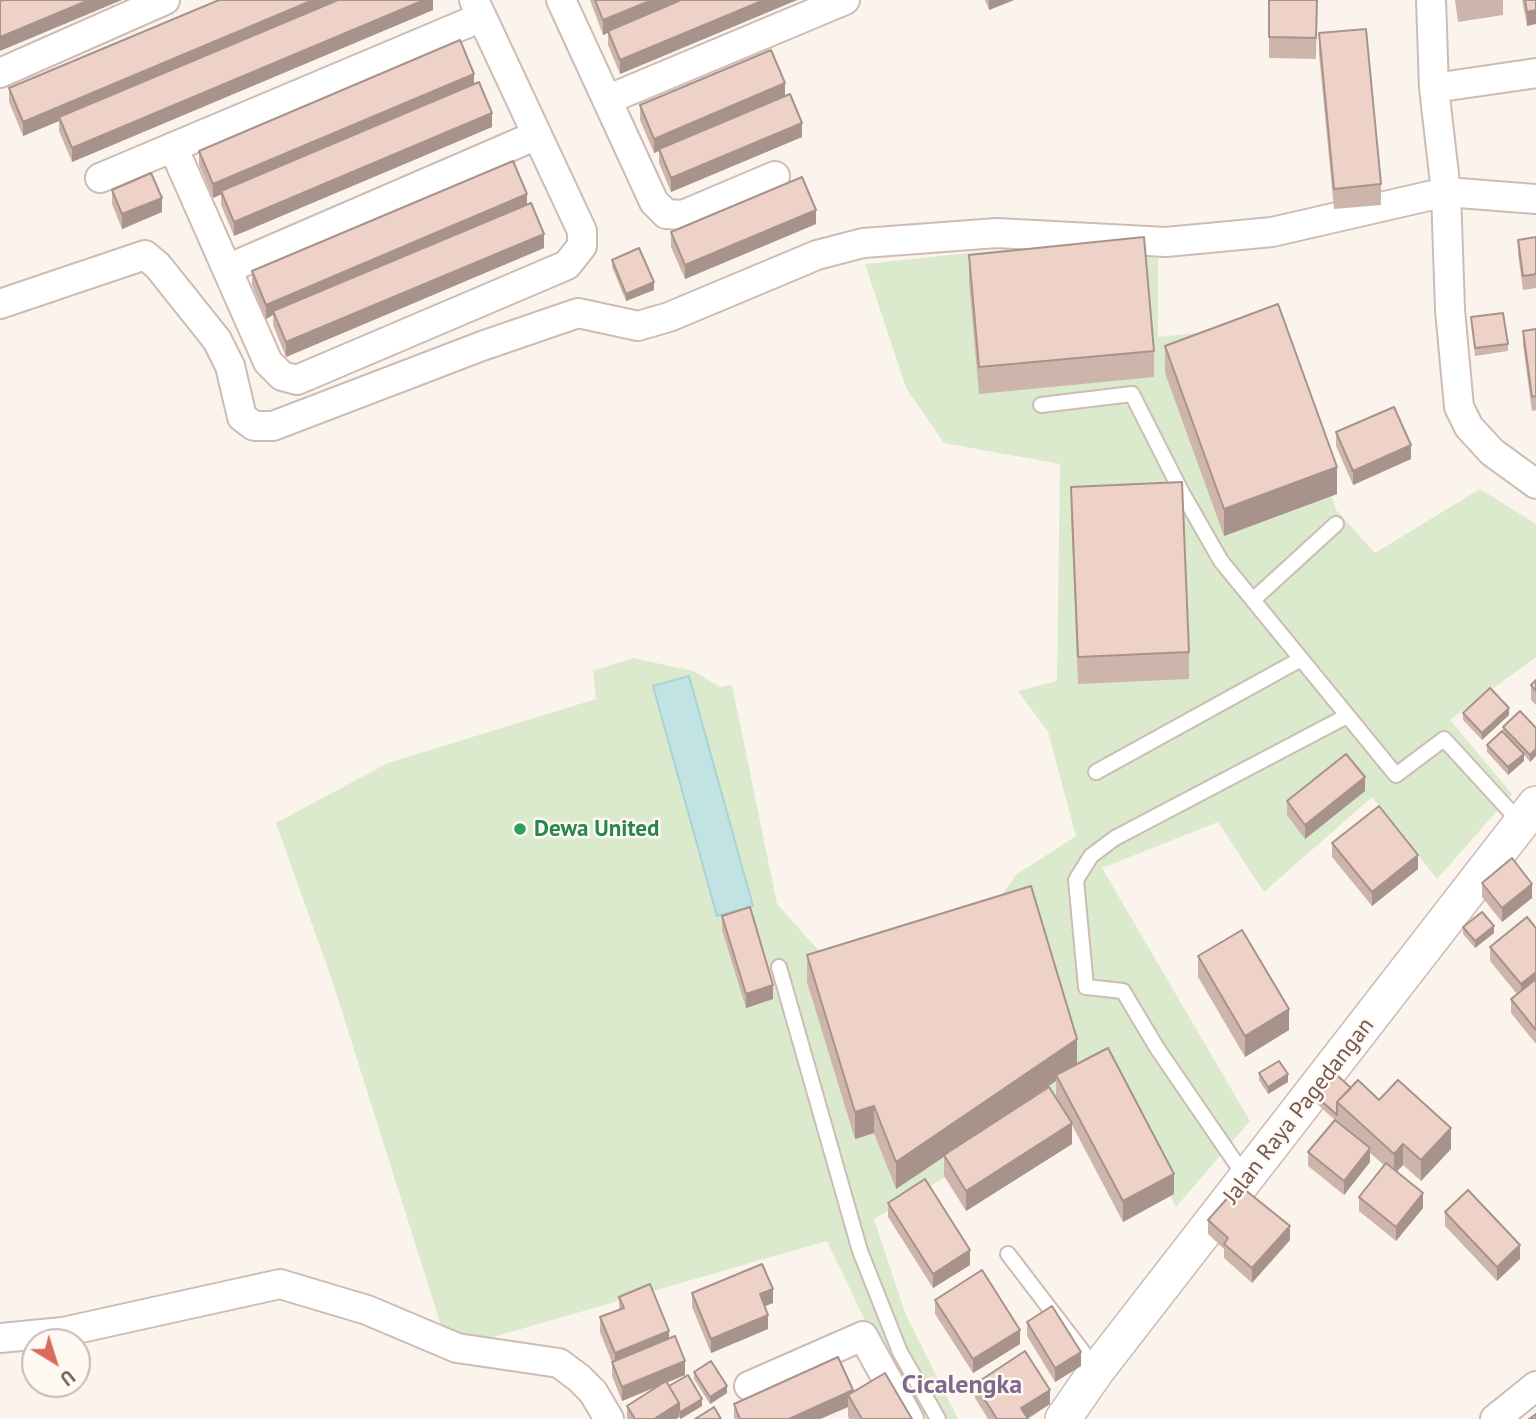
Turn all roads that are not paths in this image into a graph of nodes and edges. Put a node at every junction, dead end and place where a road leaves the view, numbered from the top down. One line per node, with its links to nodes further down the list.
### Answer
1 (165, 0): 7 (street)
2 (561, 0): 9 (street)
3 (845, 0): 9 (street)
4 (1431, 0): 8 (street)
5 (478, 8): 10 (street); 11 (street)
6 (1536, 73): 8 (street)
7 (0, 74)
8 (1434, 88): 14 (street)
9 (609, 99): 12 (street)
10 (537, 135): 16 (street); 16 (street)
11 (173, 147): 13 (street); 16 (street)
12 (775, 176)
13 (100, 178)
14 (1446, 191): 15 (street); 17 (street); 19 (street)
15 (1536, 199)
16 (227, 269)
17 (0, 304)
18 (1041, 405): 21 (lane)
19 (1536, 484)
20 (1336, 524): 21 (lane)
21 (1252, 600): 22 (lane)
22 (1301, 659): 23 (lane); 24 (lane)
23 (1347, 716): 25 (lane); 27 (lane)
24 (1096, 772)
25 (1528, 814): 27 (street, Jalan Raya Pagedangan)
26 (779, 967): 35 (lane)
27 (1247, 1179): 30 (street, Jalan Raya Pagedangan)
28 (1008, 1254): 30 (lane)
29 (0, 1338): 33 (street)
30 (1097, 1370): 36 (street, Jalan Raya Pagedangan)
31 (749, 1386): 34 (street)
32 (1536, 1386): 37 (street)
33 (609, 1419)
34 (909, 1419)
35 (938, 1419)
36 (1063, 1419)
37 (1495, 1419)

